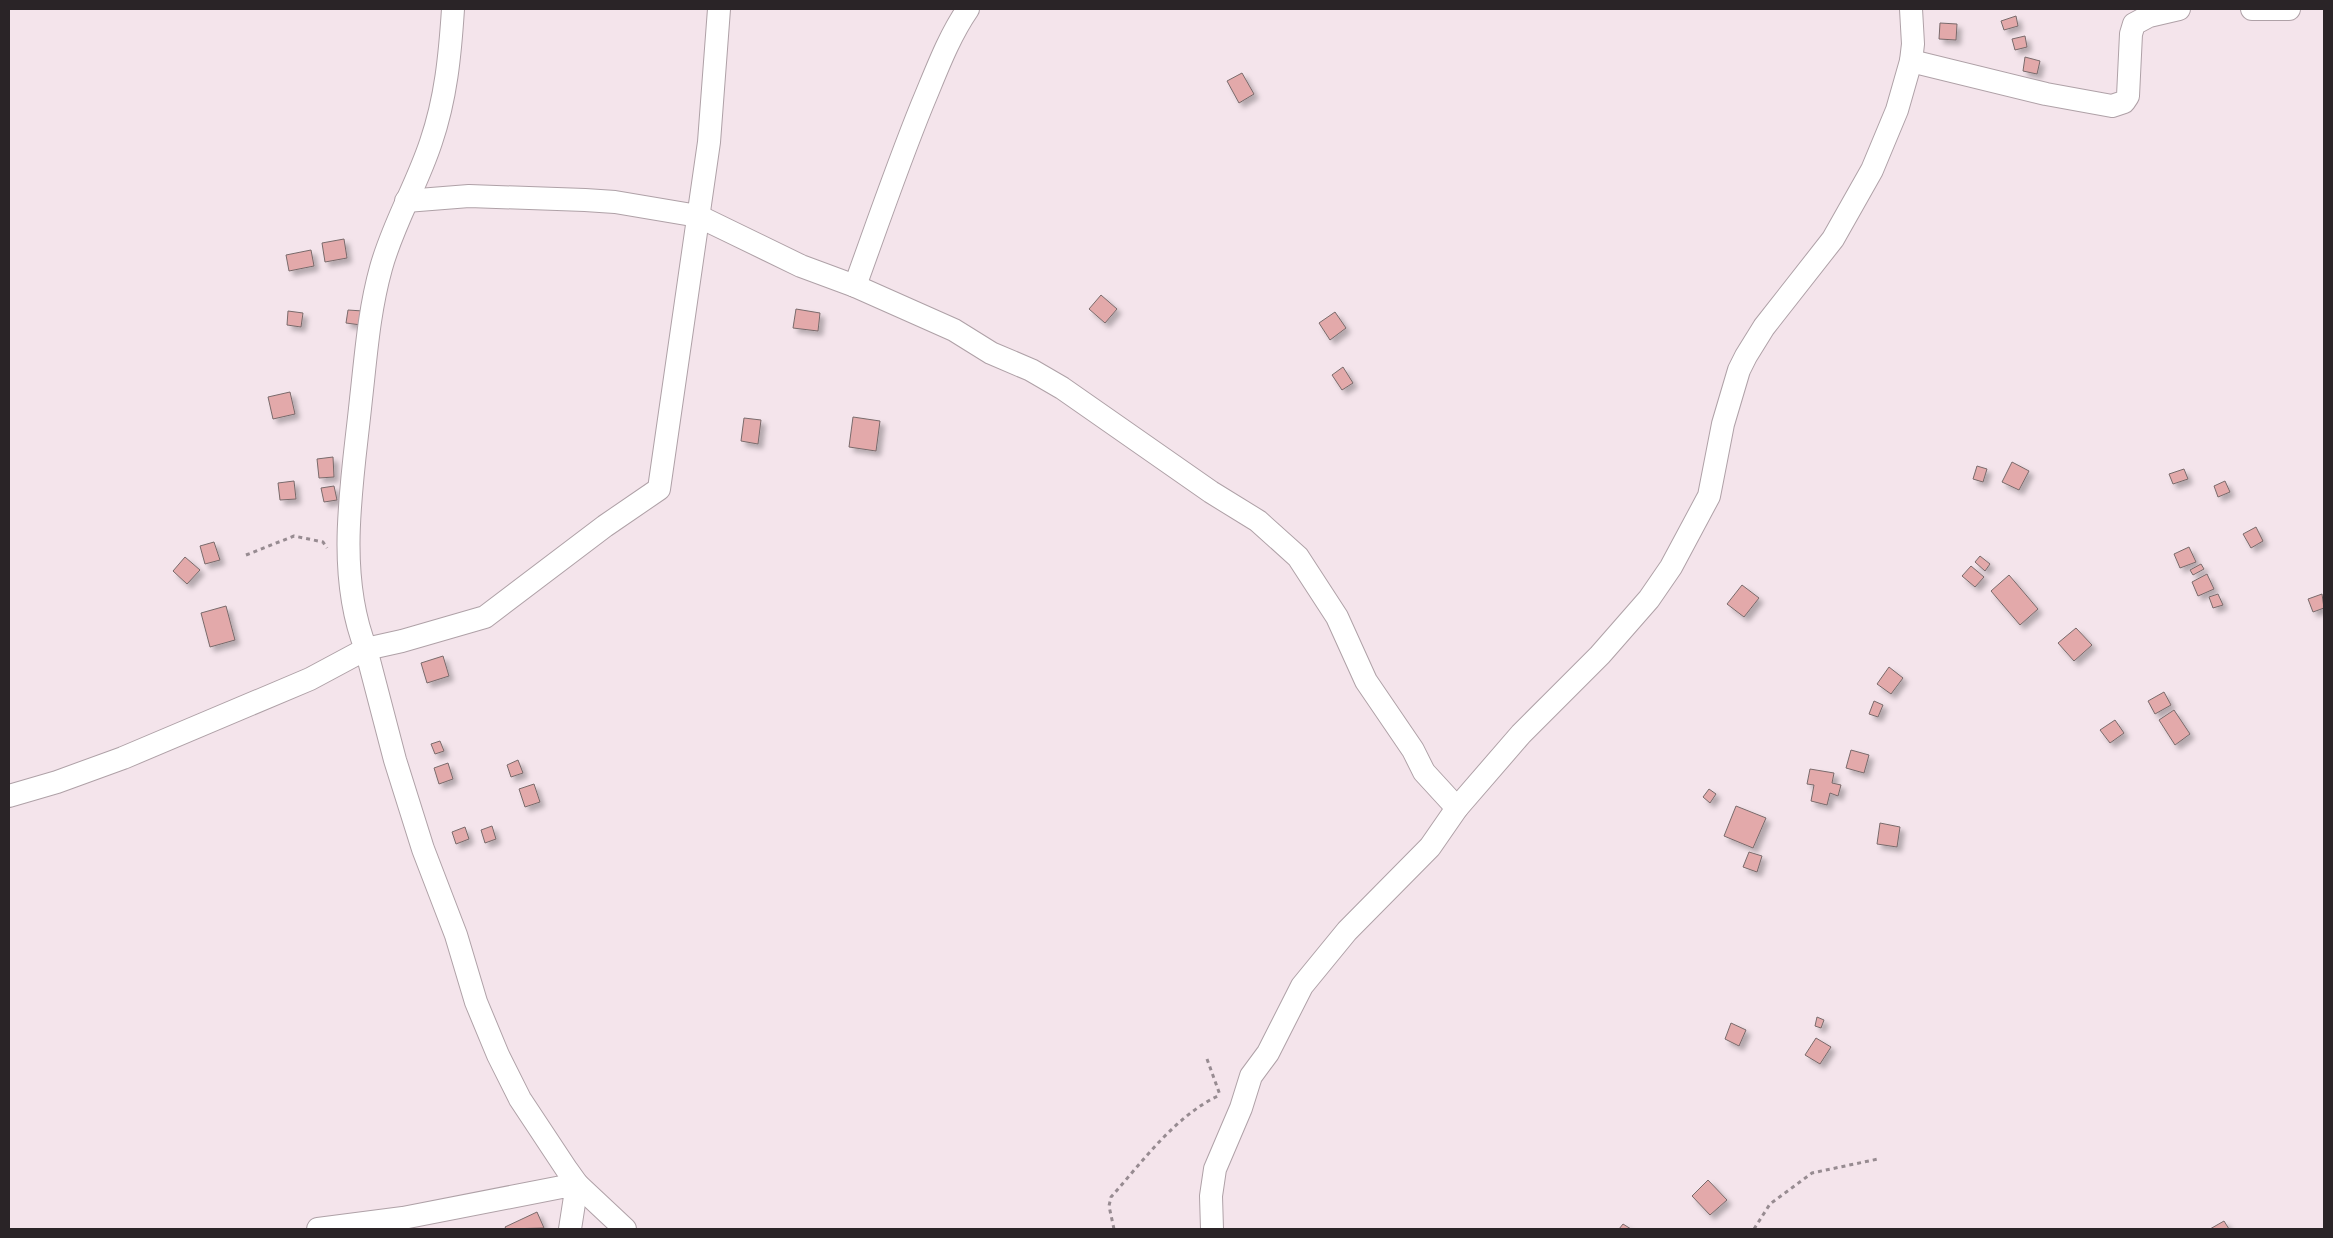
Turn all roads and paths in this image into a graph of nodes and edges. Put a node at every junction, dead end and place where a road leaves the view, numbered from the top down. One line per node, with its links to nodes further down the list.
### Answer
1 (453, 9): 9 (street)
2 (719, 9): 10 (street)
3 (968, 9): 11 (street)
4 (1910, 9): 8 (street)
5 (2178, 9): 8 (street)
6 (2252, 9): 7 (street)
7 (2289, 9)
8 (1911, 61): 16 (street)
9 (406, 201): 10 (street); 14 (street)
10 (698, 216): 11 (street); 14 (street)
11 (855, 286): 16 (street)
12 (328, 550): 13 (path)
13 (246, 555)
14 (366, 649): 15 (street); 21 (street)
15 (9, 796)
16 (1457, 808): 19 (street)
17 (1206, 1059): 18 (path)
18 (1220, 1095): 19 (path); 25 (path)
19 (1241, 1108): 26 (street)
20 (1878, 1159): 27 (path)
21 (577, 1184): 22 (street); 23 (street); 24 (street)
22 (318, 1229)
23 (570, 1229)
24 (625, 1229)
25 (1114, 1229)
26 (1212, 1229)
27 (1754, 1229)

